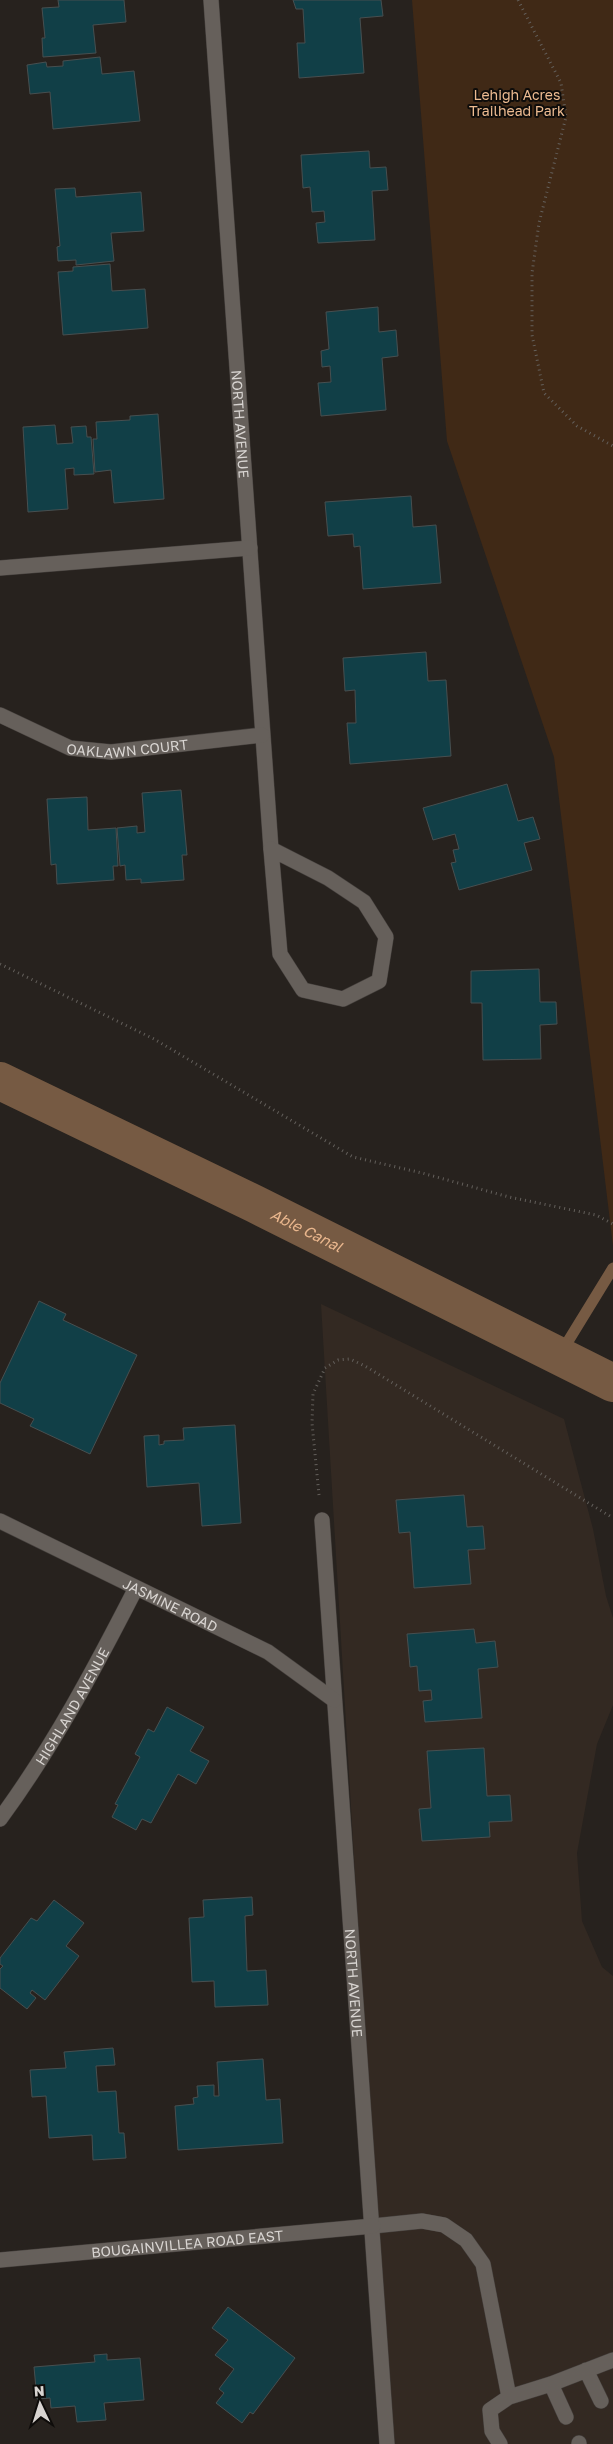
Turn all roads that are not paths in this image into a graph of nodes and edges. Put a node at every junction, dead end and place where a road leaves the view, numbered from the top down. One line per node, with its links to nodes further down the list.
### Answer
1 (211, 0): 2 (street, NORTH AVENUE)
2 (250, 548): 3 (street); 5 (street, NORTH AVENUE)
3 (0, 568)
4 (0, 715): 5 (street, OAKLAWN COURT)
5 (262, 735): 6 (street, NORTH AVENUE)
6 (271, 849): 6 (street, NORTH AVENUE)
7 (322, 1520): 10 (street, NORTH AVENUE)
8 (0, 1521): 9 (street, JASMINE ROAD)
9 (136, 1588): 10 (street, JASMINE ROAD); 11 (street, HIGHLAND AVENUE)
10 (334, 1700): 12 (street, NORTH AVENUE)
11 (0, 1819)
12 (372, 2226): 13 (street, BOUGAINVILLEA ROAD EAST); 17 (street, BOUGAINVILLEA ROAD EAST); 20 (street, NORTH AVENUE)
13 (0, 2260)
14 (613, 2360): 15 (street)
15 (586, 2370): 16 (street); 18 (street)
16 (551, 2384): 17 (street); 19 (street)
17 (509, 2396): 21 (street)
18 (601, 2401)
19 (566, 2417)
20 (387, 2444)
21 (500, 2444)

